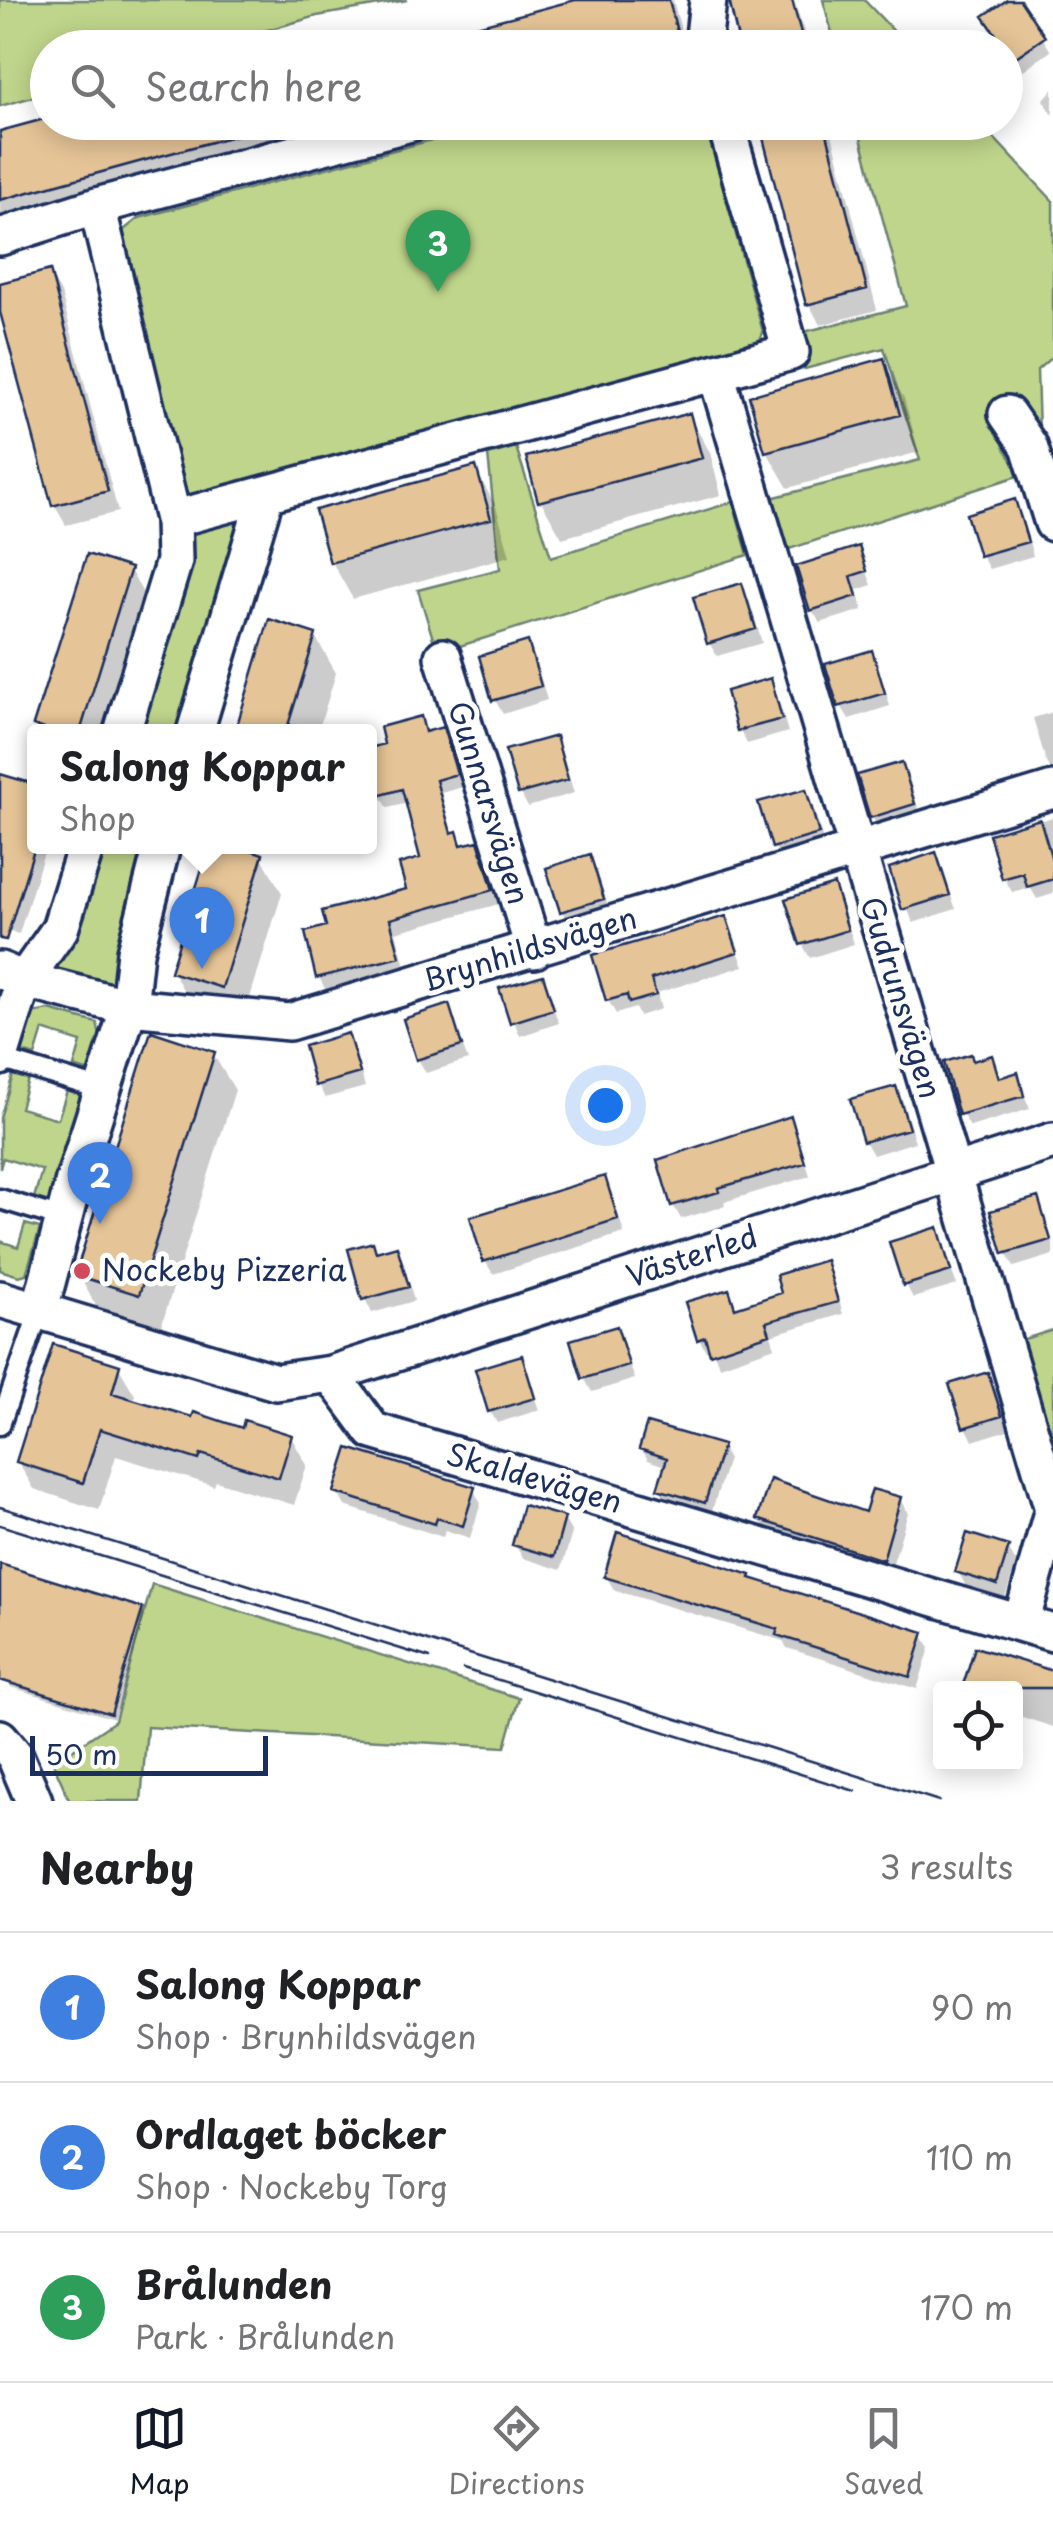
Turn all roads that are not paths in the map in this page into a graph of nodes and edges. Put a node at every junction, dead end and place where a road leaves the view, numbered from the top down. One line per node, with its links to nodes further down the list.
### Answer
1 (708, 0): 2 (street)
2 (704, 30)
3 (346, 140): 5 (street)
4 (730, 140): 7 (street)
5 (96, 206): 6 (street); 10 (street)
6 (0, 237)
7 (716, 373): 9 (street); 16 (street, Gudrunsvägen)
8 (1007, 414): 11 (street)
9 (265, 496): 10 (street); 14 (street)
10 (173, 520): 13 (street)
11 (1053, 523)
12 (443, 657): 19 (street, Gunnarsvägen)
13 (124, 724)
14 (197, 724)
15 (1053, 790): 16 (street, Brynhildsvägen)
16 (856, 851): 19 (street, Brynhildsvägen); 25 (street, Gudrunsvägen)
17 (83, 854): 20 (street)
18 (160, 854): 21 (street)
19 (534, 950): 21 (street, Brynhildsvägen)
20 (12, 975): 21 (street, Brynhildsvägen); 22 (street)
21 (129, 1008): 23 (street)
22 (0, 1058): 23 (lane)
23 (103, 1090): 27 (street)
24 (1053, 1141): 25 (street, Västerled)
25 (952, 1172): 30 (street, Västerled); 32 (street, Gudrunsvägen)
26 (0, 1199): 27 (lane)
27 (64, 1219): 29 (street)
28 (0, 1299): 29 (street)
29 (40, 1308): 30 (street); 31 (lane)
30 (331, 1374): 33 (street, Skaldevägen)
31 (0, 1425)
32 (1053, 1509): 33 (street, Gudrunsvägen)
33 (1037, 1628)
34 (0, 1738): 35 (street)
35 (34, 1801)

